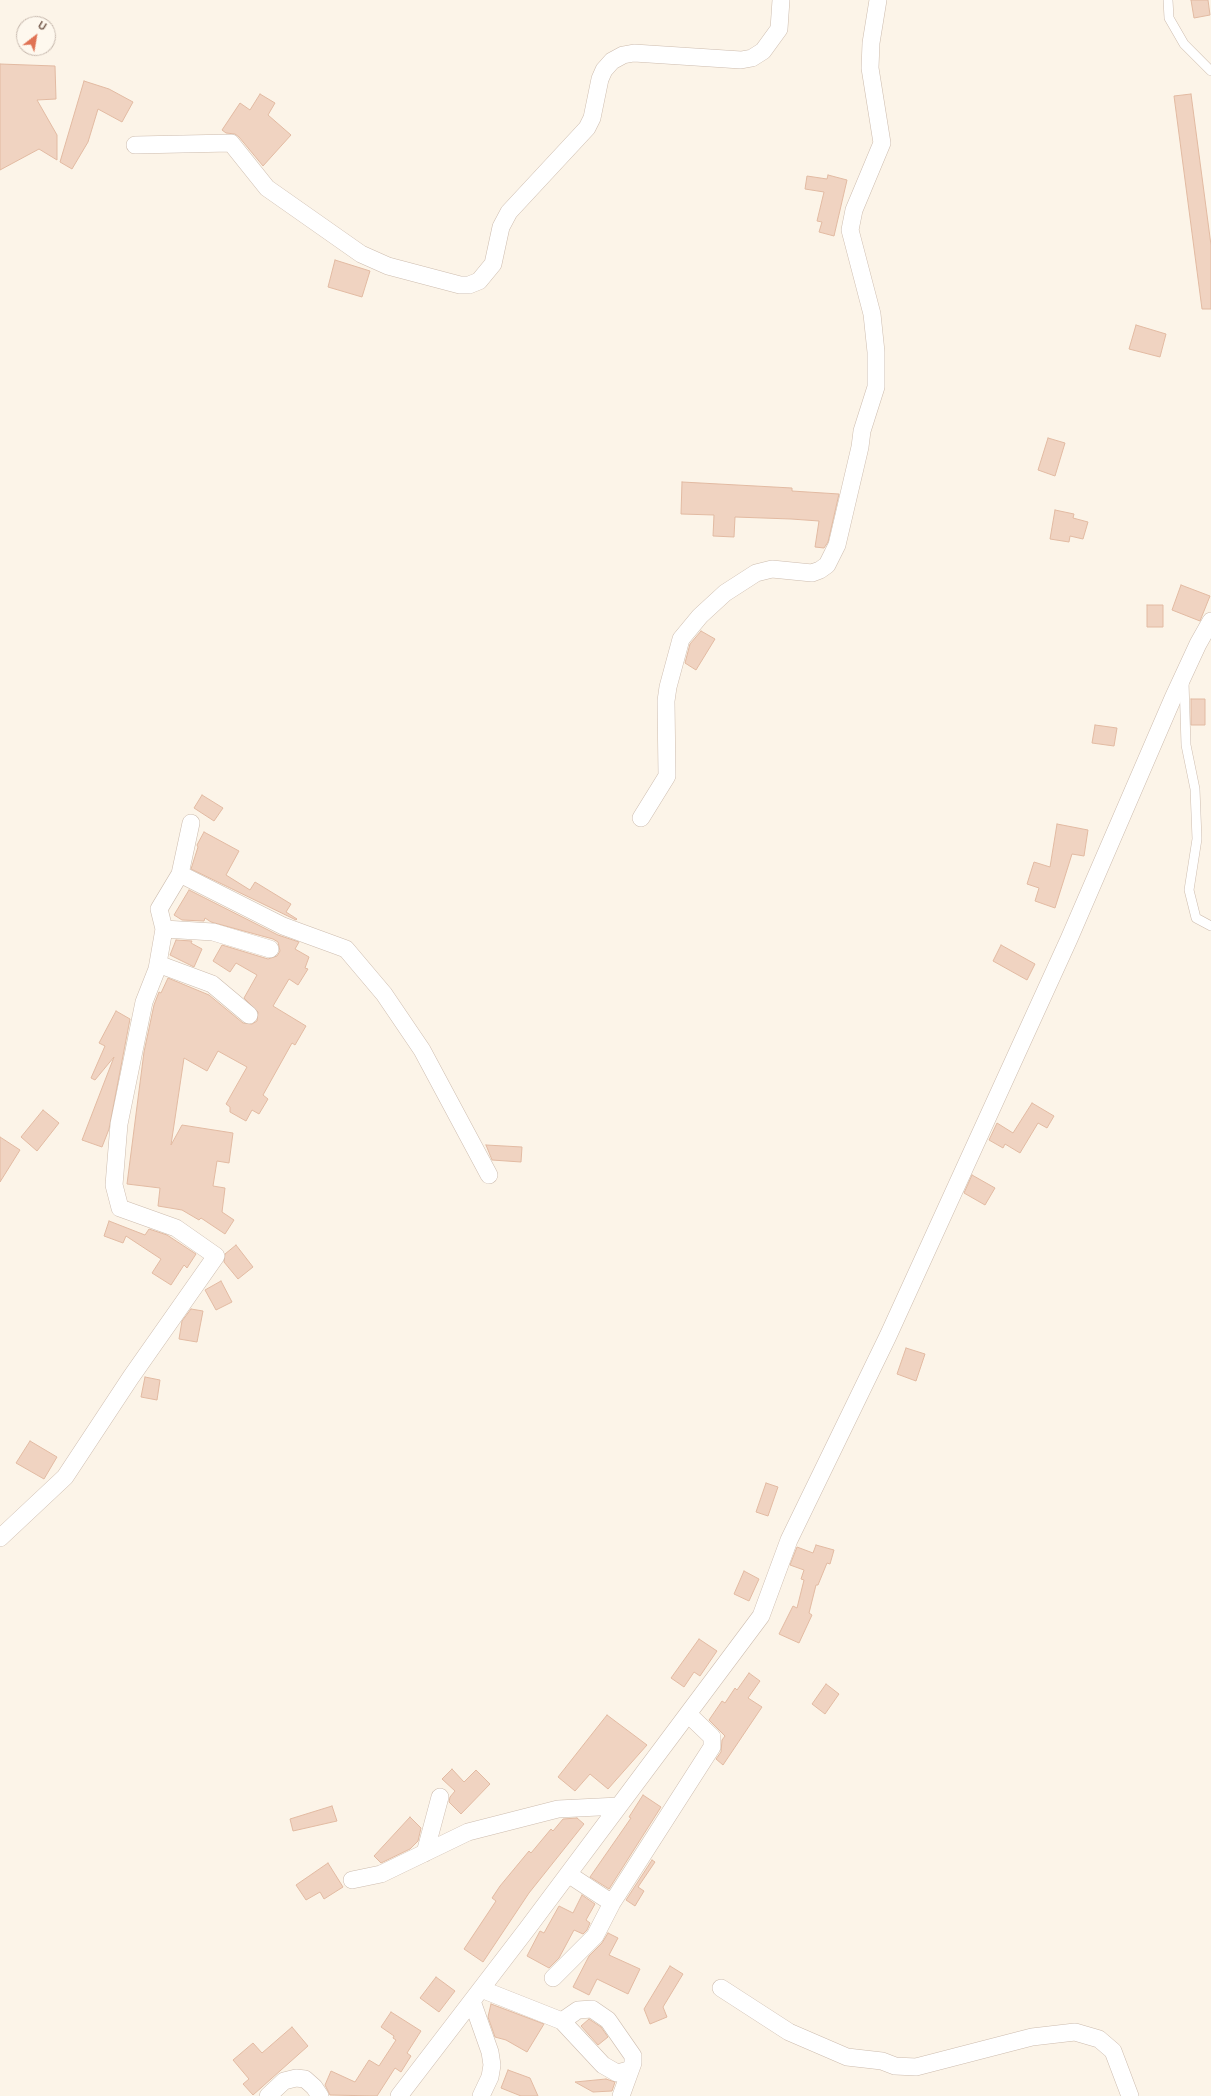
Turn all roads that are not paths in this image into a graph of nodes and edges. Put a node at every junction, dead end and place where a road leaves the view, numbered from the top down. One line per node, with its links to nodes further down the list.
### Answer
1 (781, 0): 5 (street)
2 (878, 0): 8 (street)
3 (1168, 0): 4 (lane)
4 (1211, 71)
5 (135, 144)
6 (1211, 621): 7 (street)
7 (1184, 674): 11 (lane); 18 (street)
8 (641, 818)
9 (191, 823): 10 (street)
10 (180, 874): 12 (street); 16 (street)
11 (1211, 926)
12 (164, 929): 13 (street); 14 (street)
13 (270, 949)
14 (158, 964): 15 (street); 17 (street)
15 (249, 1015)
16 (489, 1175)
17 (0, 1538)
18 (688, 1714): 20 (street); 24 (street)
19 (440, 1797): 21 (street)
20 (619, 1806): 21 (street); 22 (street)
21 (425, 1853): 23 (street)
22 (568, 1874): 24 (street); 27 (street)
23 (352, 1880)
24 (612, 1903): 25 (street)
25 (553, 1978)
26 (721, 1988): 35 (street)
27 (477, 1995): 28 (street); 32 (street); 33 (street)
28 (562, 2021): 29 (street); 29 (street)
29 (629, 2070): 34 (street)
30 (268, 2096): 31 (street)
31 (320, 2096)
32 (398, 2096)
33 (481, 2096)
34 (621, 2096)
35 (1130, 2096)

